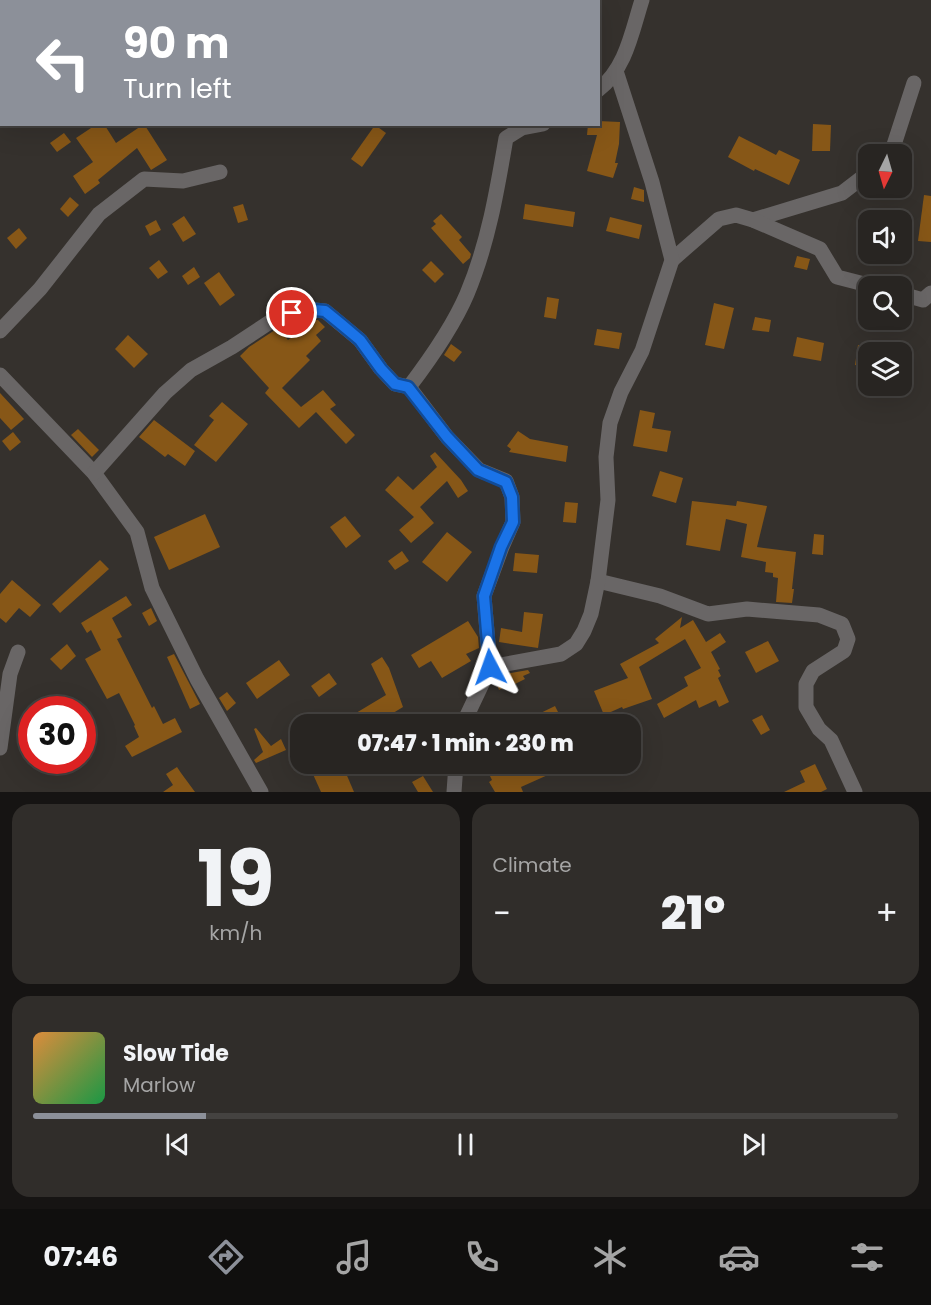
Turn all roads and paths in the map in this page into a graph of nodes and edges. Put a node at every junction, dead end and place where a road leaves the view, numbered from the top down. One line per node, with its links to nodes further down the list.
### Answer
1 (642, 0): 2 (street)
2 (616, 71): 4 (street); 10 (street)
3 (914, 83): 6 (street)
4 (600, 87)
5 (532, 126): 16 (street)
6 (894, 144)
7 (220, 172): 14 (street)
8 (858, 181): 9 (street)
9 (753, 220): 10 (street); 11 (street)
10 (672, 260): 18 (street)
11 (858, 283)
12 (931, 293): 13 (street)
13 (912, 297)
14 (0, 331)
15 (0, 375): 17 (street)
16 (408, 387): 17 (street); 20 (street)
17 (94, 473): 24 (street)
18 (598, 581): 20 (street); 26 (street)
19 (18, 652): 22 (street)
20 (490, 667): 21 (street)
21 (468, 714)
22 (0, 748)
23 (455, 774): 25 (street)
24 (261, 792)
25 (454, 792)
26 (855, 792)

